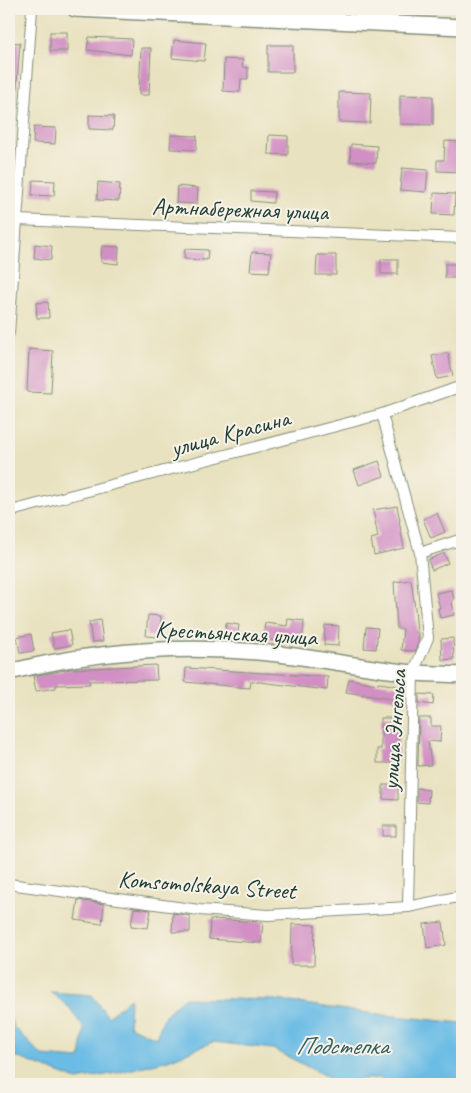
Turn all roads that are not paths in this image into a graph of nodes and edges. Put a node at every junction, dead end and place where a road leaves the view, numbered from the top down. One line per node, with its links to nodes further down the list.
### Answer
1 (32, 9): 6 (street)
2 (75, 9): 3 (street)
3 (193, 11): 4 (street)
4 (367, 16): 5 (street)
5 (462, 27)
6 (17, 220): 7 (street, Артнабережная улица); 8 (street)
7 (462, 238)
8 (9, 333)
9 (462, 386): 10 (street, улица Красина)
10 (382, 414): 11 (street, улица Красина); 13 (street, улица Энгельса)
11 (9, 517)
12 (462, 538): 13 (street)
13 (420, 553): 15 (street, улица Энгельса)
14 (9, 672): 15 (street, Крестьянская улица)
15 (413, 673): 16 (street, Крестьянская улица); 19 (street, улица Энгельса)
16 (462, 675)
17 (9, 884): 19 (street, Komsomolskaya Street)
18 (462, 896): 19 (street, Komsomolskaya Street)
19 (408, 908)

